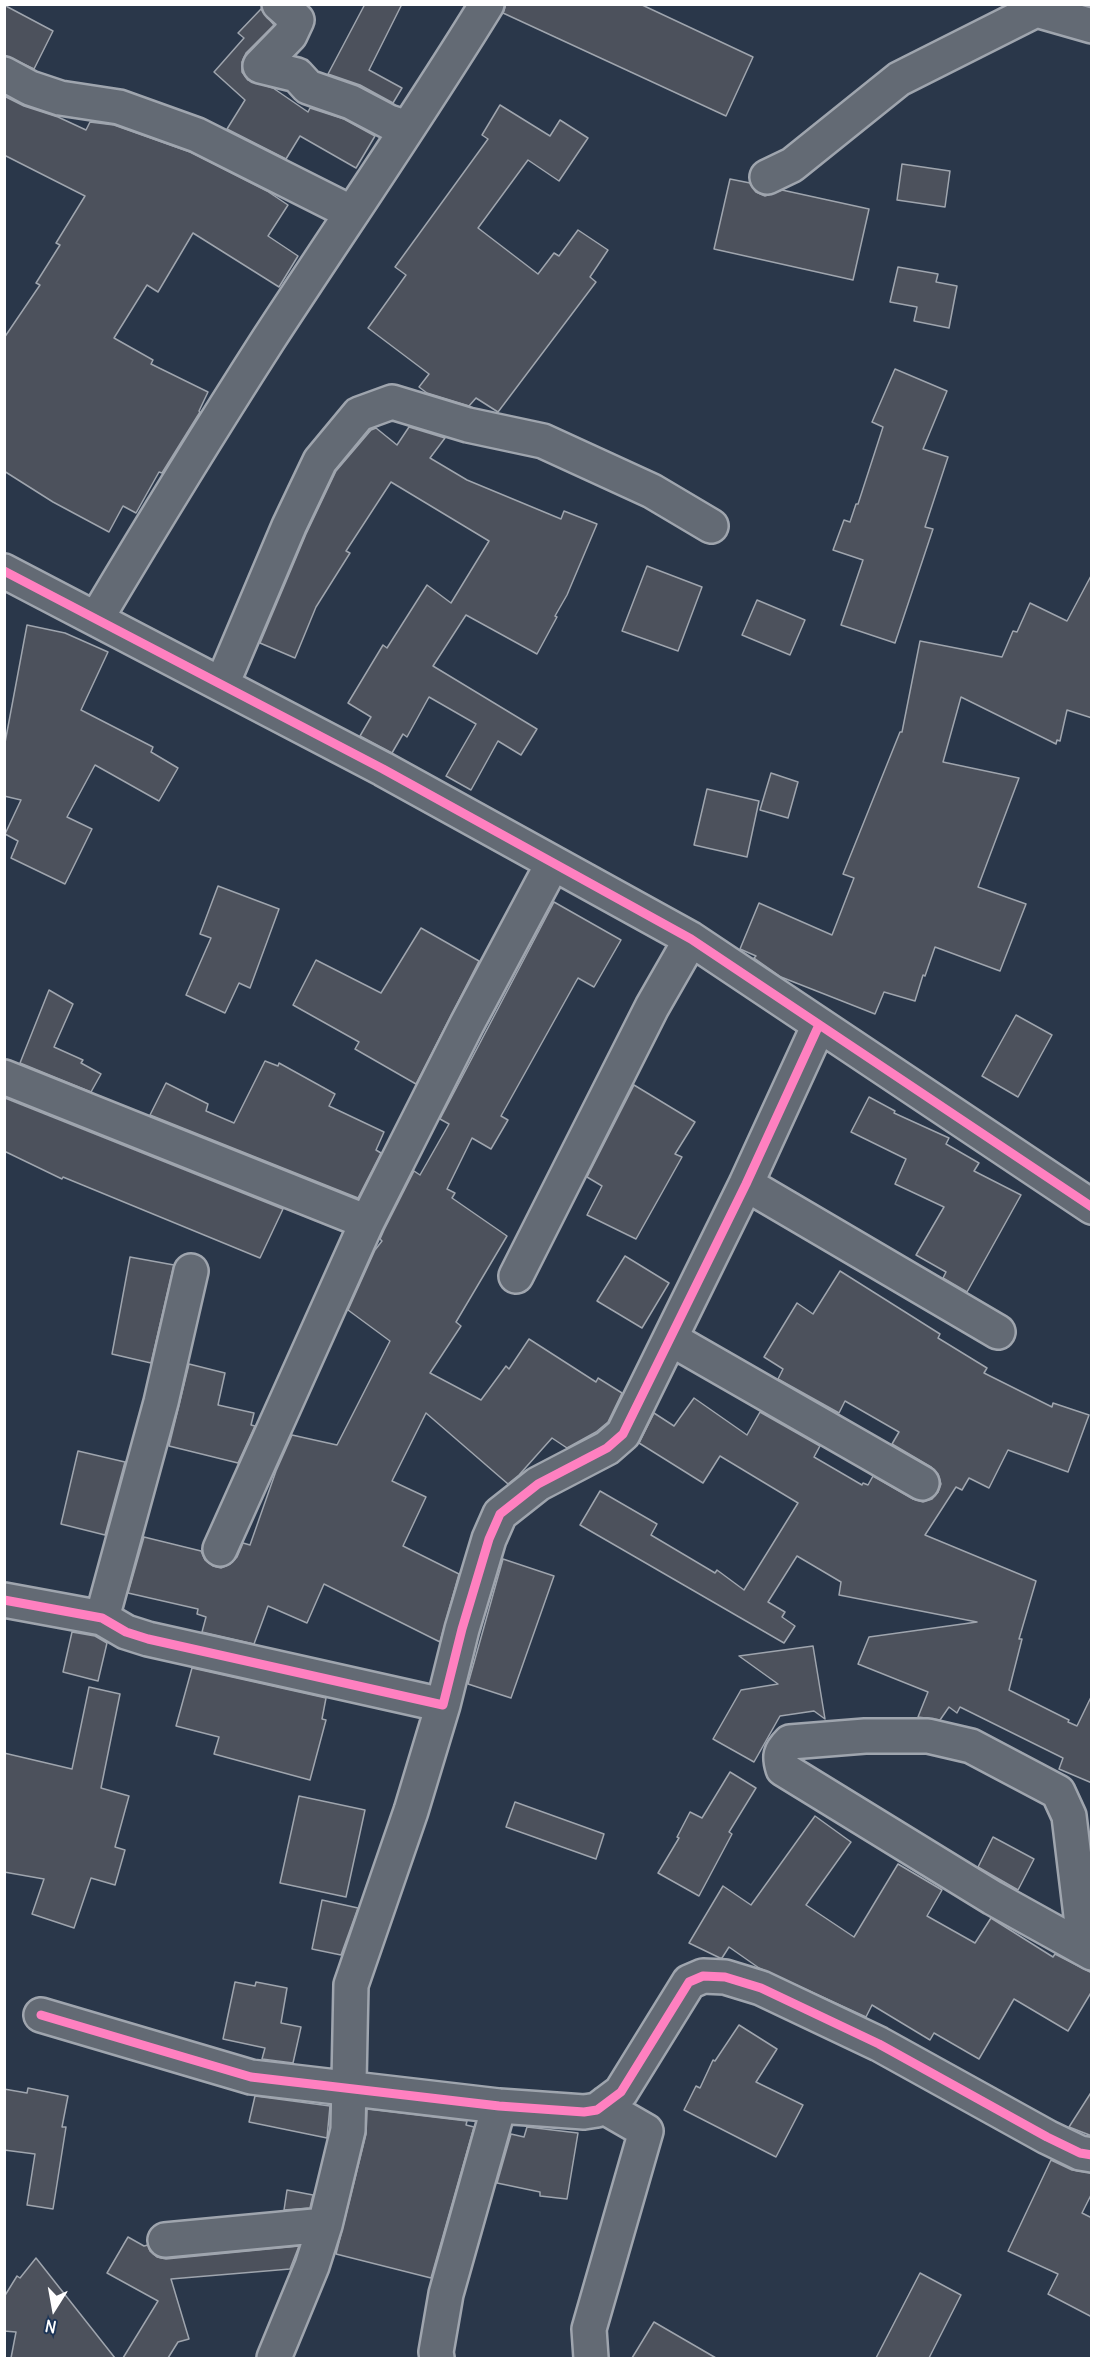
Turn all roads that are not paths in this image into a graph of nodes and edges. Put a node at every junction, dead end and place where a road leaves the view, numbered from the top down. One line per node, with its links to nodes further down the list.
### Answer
1 (279, 4): 6 (street)
2 (487, 4): 6 (street)
3 (1031, 7): 4 (street); 7 (street)
4 (1092, 26)
5 (4, 74): 8 (street)
6 (408, 128): 8 (street)
7 (768, 177)
8 (352, 213): 11 (street)
9 (711, 526): 12 (street)
10 (4, 571): 11 (street)
11 (96, 619): 12 (street)
12 (222, 684): 13 (street)
13 (553, 863): 14 (street); 19 (street)
14 (691, 939): 15 (street); 21 (street)
15 (819, 1025): 17 (street); 18 (street)
16 (4, 1077): 19 (street)
17 (746, 1184): 22 (street); 23 (street)
18 (1092, 1207)
19 (367, 1222): 25 (street)
20 (191, 1271): 27 (street)
21 (516, 1276)
22 (998, 1332)
23 (671, 1339): 24 (street); 28 (street)
24 (922, 1483)
25 (220, 1549)
26 (4, 1600): 27 (street)
27 (102, 1618): 28 (street)
28 (443, 1706): 31 (street)
29 (1088, 1951): 29 (street)
30 (41, 2015): 31 (street)
31 (349, 2090): 33 (street); 35 (street)
32 (606, 2103): 33 (street); 34 (street); 39 (street)
33 (499, 2106): 38 (street)
34 (1092, 2155)
35 (325, 2225): 36 (street); 37 (street)
36 (165, 2240)
37 (274, 2358)
38 (437, 2358)
39 (591, 2358)

